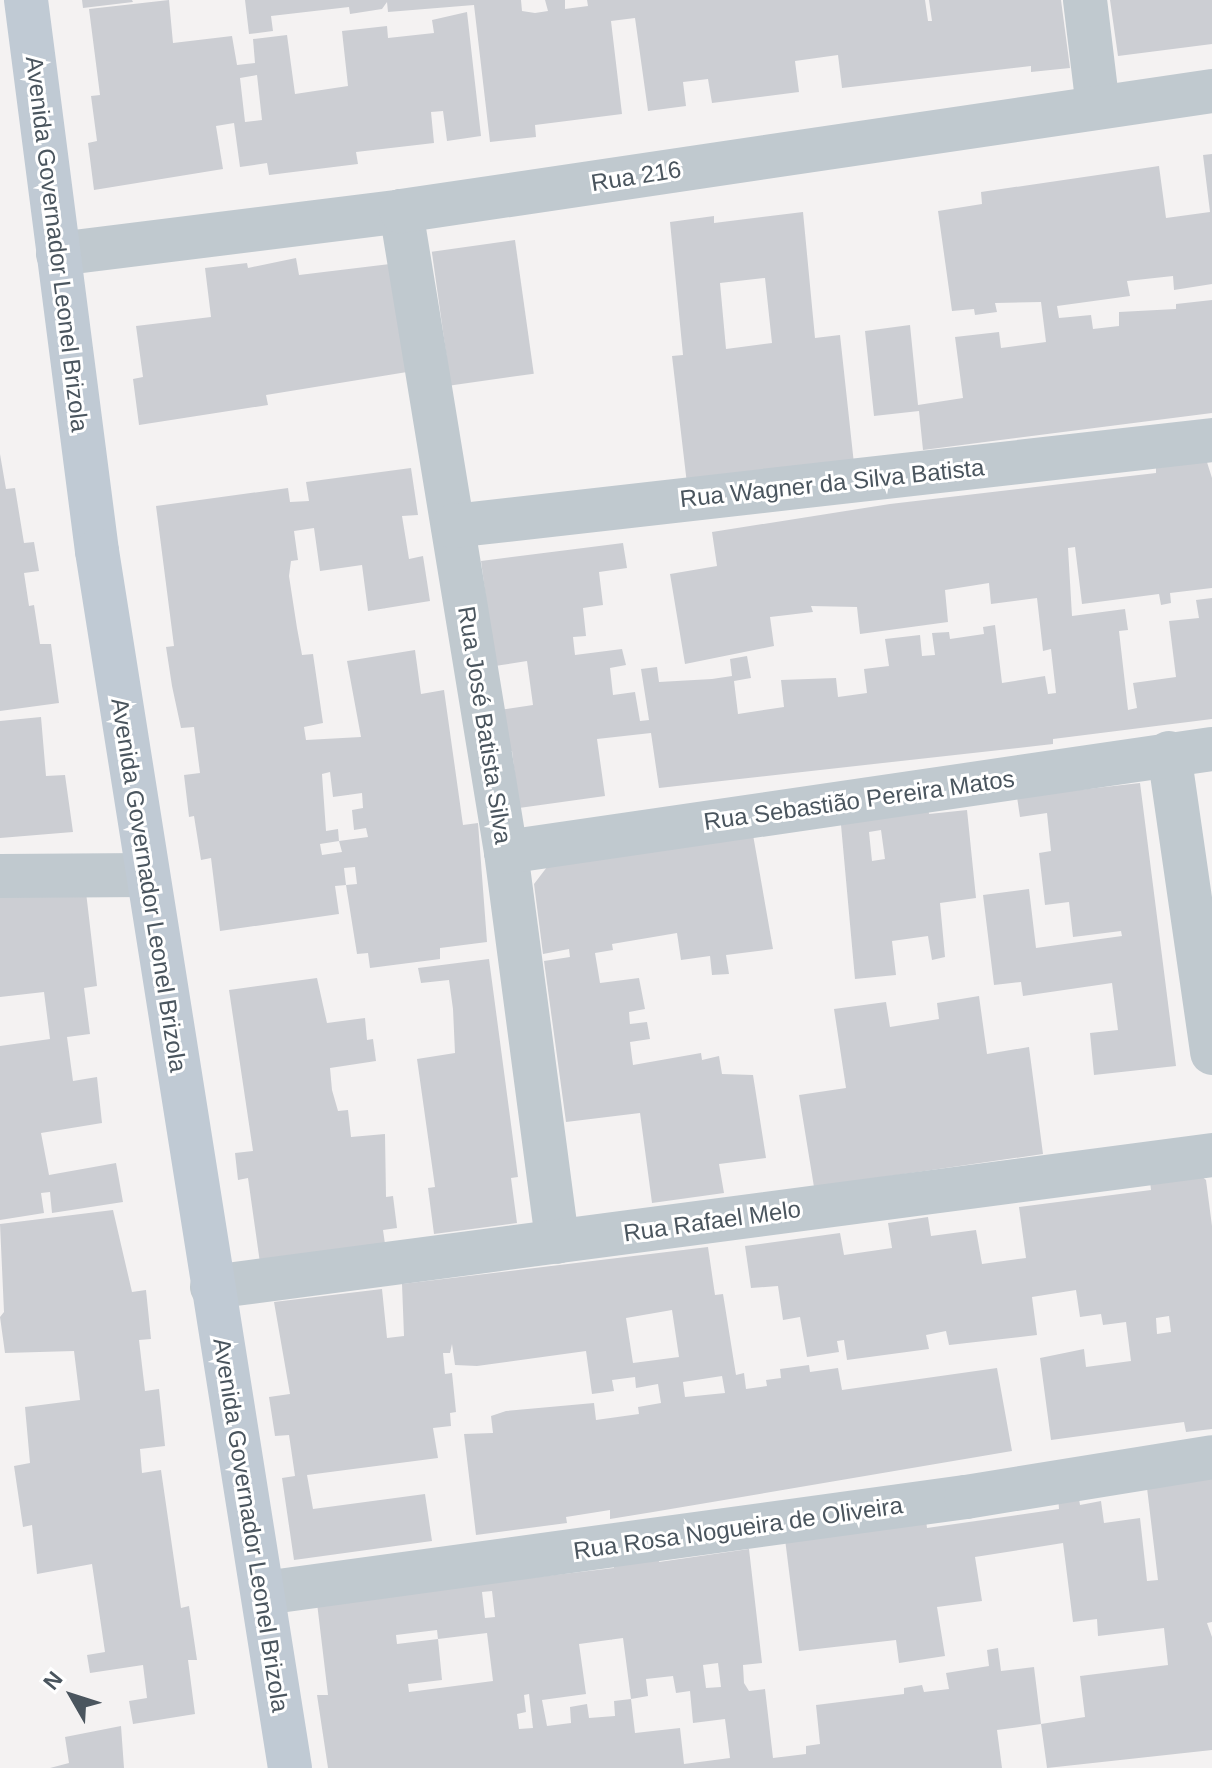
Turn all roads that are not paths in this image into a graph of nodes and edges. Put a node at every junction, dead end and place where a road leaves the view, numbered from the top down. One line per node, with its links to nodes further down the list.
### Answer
1 (26, 0): 6 (street, Avenida Governador Leonel Brizola)
2 (1085, 0): 4 (street)
3 (1212, 91): 4 (street, Rua 216)
4 (1098, 107): 5 (street, Rua 216)
5 (401, 211): 6 (street, Rua 216); 8 (street, Rua José Batista Silva)
6 (58, 254): 12 (street, Avenida Governador Leonel Brizola)
7 (1212, 440): 8 (street, Rua Wagner da Silva Batista)
8 (453, 526): 11 (street, Rua José Batista Silva)
9 (1212, 749): 10 (street, Rua Sebastião Pereira Matos)
10 (1169, 753): 11 (street, Rua Sebastião Pereira Matos); 14 (street)
11 (506, 852): 16 (street, Rua José Batista Silva)
12 (147, 875): 13 (street); 17 (street, Avenida Governador Leonel Brizola)
13 (0, 876)
14 (1212, 1053)
15 (1212, 1155): 16 (street, Rua Rafael Melo)
16 (557, 1242): 17 (street, Rua Rafael Melo)
17 (212, 1287): 19 (street, Avenida Governador Leonel Brizola)
18 (1212, 1457): 19 (street, Rua Rosa Nogueira de Oliveira)
19 (264, 1593): 20 (street, Avenida Governador Leonel Brizola)
20 (290, 1768)

